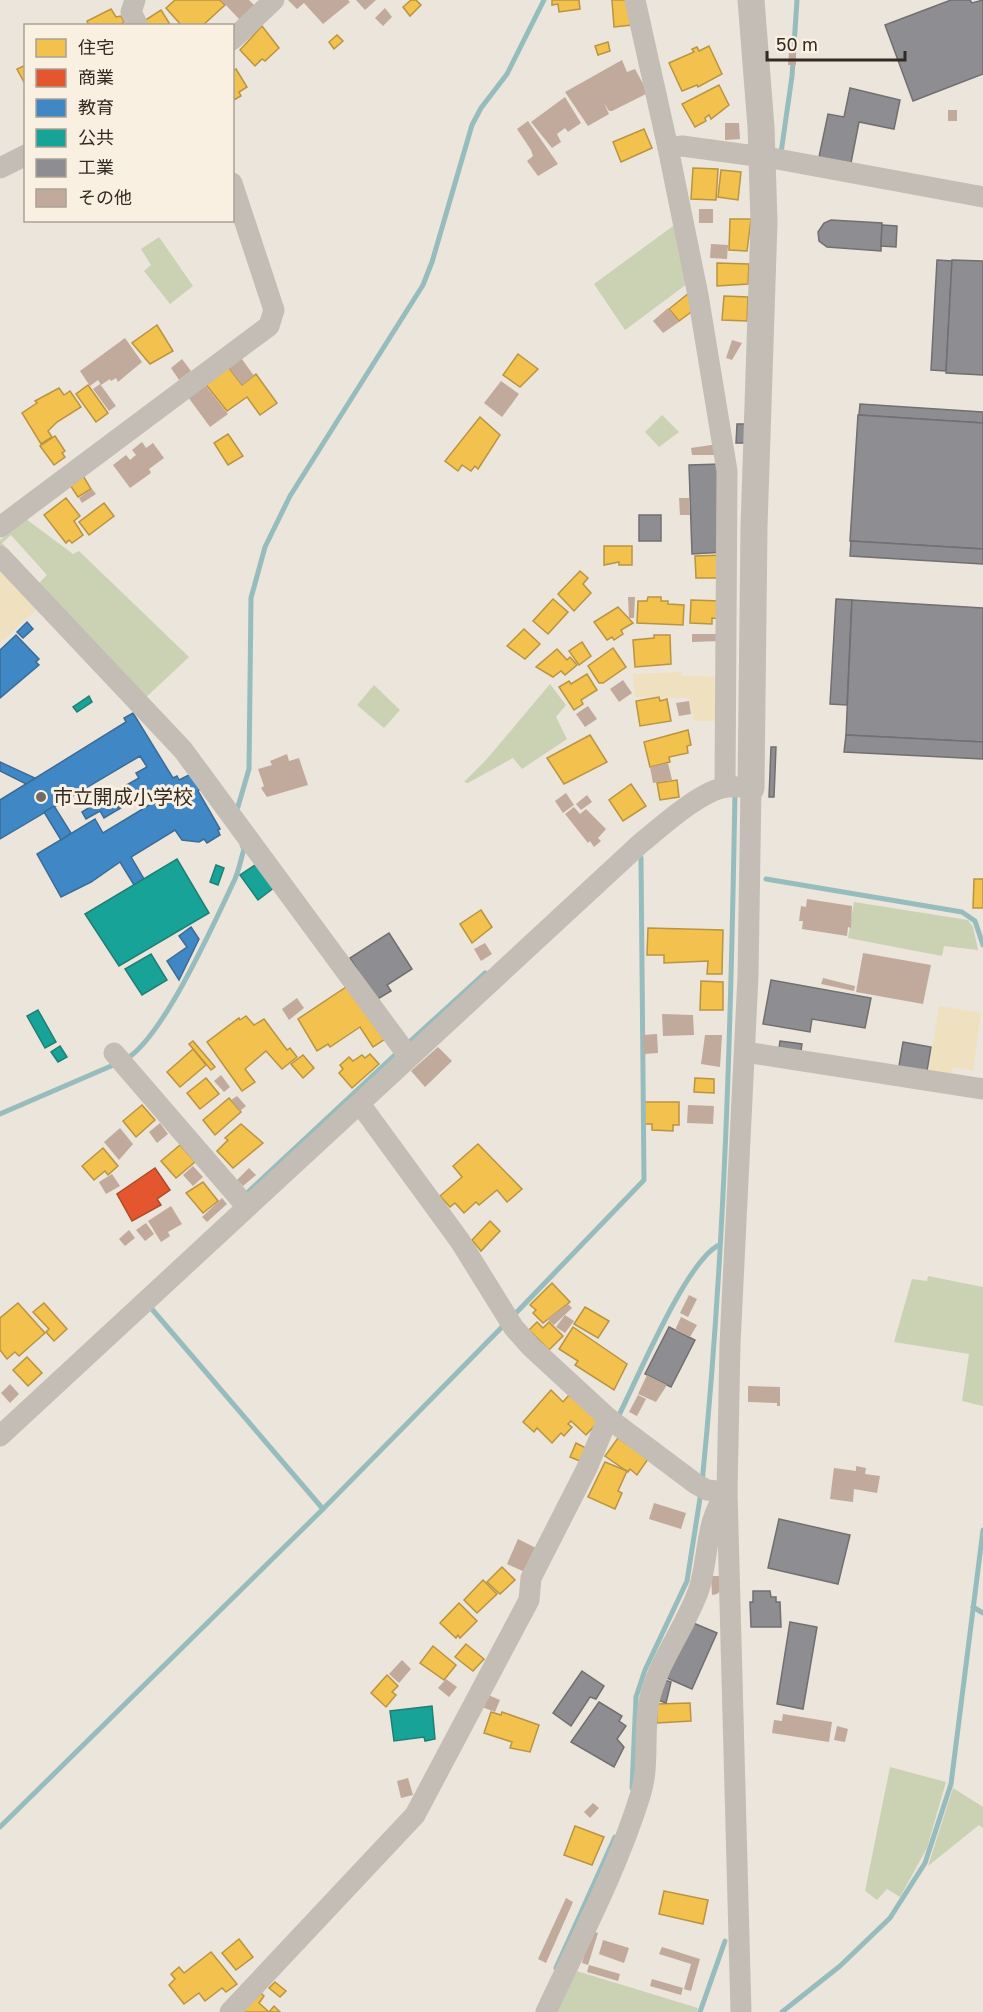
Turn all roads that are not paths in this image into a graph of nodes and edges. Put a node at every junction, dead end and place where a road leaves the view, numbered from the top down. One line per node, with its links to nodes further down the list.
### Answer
1 (135, 0): 5 (street)
2 (274, 0): 6 (street)
3 (635, 0): 7 (street)
4 (751, 0): 9 (street)
5 (137, 24)
6 (234, 38)
7 (674, 147): 9 (street); 15 (street)
8 (24, 156): 10 (street)
9 (763, 157): 12 (street); 15 (street)
10 (0, 168)
11 (234, 189): 13 (street)
12 (983, 197)
13 (0, 527)
14 (0, 556): 16 (street)
15 (733, 784): 16 (street); 17 (street)
16 (405, 1051): 20 (street)
17 (745, 1052): 19 (street); 24 (street)
18 (119, 1059): 21 (street)
19 (983, 1089)
20 (360, 1104): 21 (street); 22 (street)
21 (242, 1202): 23 (street)
22 (608, 1418): 24 (street); 25 (street)
23 (0, 1436)
24 (710, 1489): 26 (street); 27 (street)
25 (230, 2012)
26 (546, 2012)
27 (741, 2012)

